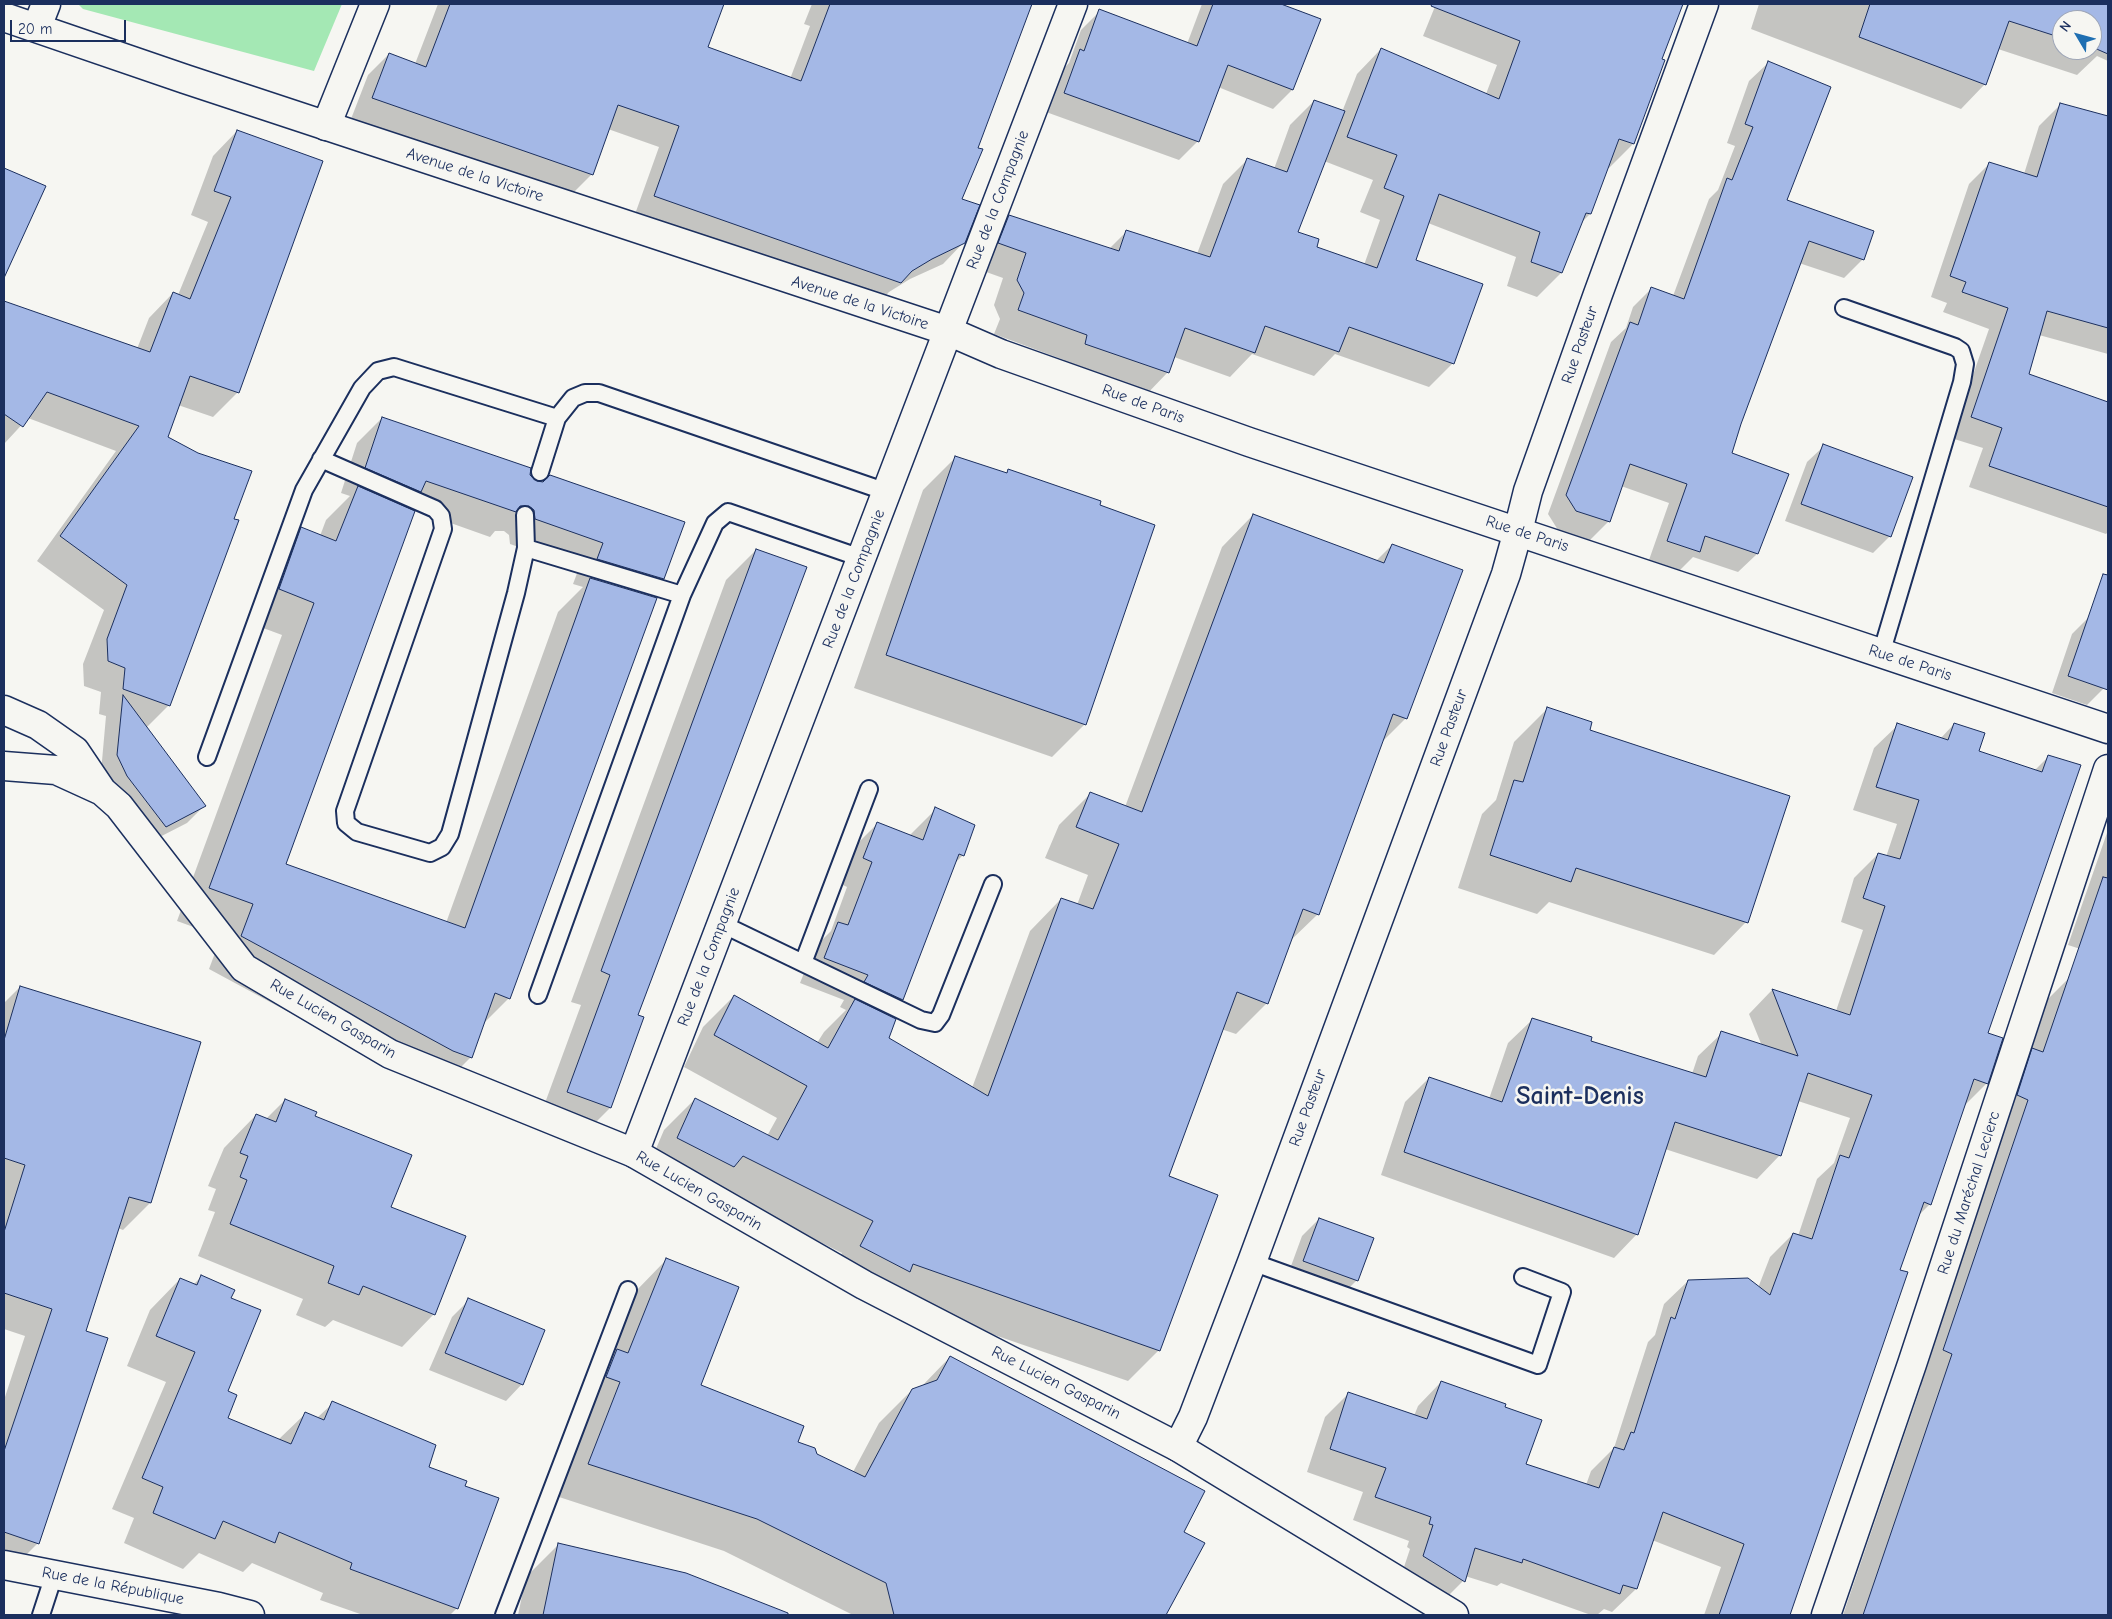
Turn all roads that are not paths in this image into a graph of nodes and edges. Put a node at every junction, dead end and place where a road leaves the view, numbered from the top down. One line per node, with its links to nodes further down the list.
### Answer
1 (375, 4): 6 (street)
2 (1073, 4): 8 (street, Rue de la Compagnie)
3 (1704, 4): 14 (street, Rue Pasteur)
4 (41, 16): 5 (street, Avenue de la Victoire); 6 (street, Avenue de la Victoire)
5 (4, 17)
6 (326, 126): 8 (street, Avenue de la Victoire)
7 (1844, 308): 18 (lane)
8 (948, 332): 12 (street, Rue de la Compagnie); 14 (street, Rue de Paris)
9 (556, 418): 10 (lane); 11 (lane); 12 (lane)
10 (321, 459): 15 (lane); 21 (lane)
11 (540, 472)
12 (887, 492): 16 (street, Rue de la Compagnie)
13 (525, 515): 15 (lane)
14 (1518, 531): 18 (street, Rue de Paris); 31 (street, Rue Pasteur)
15 (526, 548): 17 (lane)
16 (861, 558): 17 (lane); 27 (street, Rue de la Compagnie)
17 (682, 595): 29 (lane)
18 (1881, 654): 20 (street, Rue de Paris)
19 (4, 710): 25 (street, Rue Lucien Gasparin)
20 (2108, 729)
21 (207, 757)
22 (4, 766): 25 (street)
23 (2108, 770): 42 (street, Rue du Maréchal Leclerc)
24 (869, 789): 28 (lane)
25 (102, 791): 30 (street, Rue Lucien Gasparin)
26 (993, 884): 28 (lane)
27 (722, 924): 28 (lane); 30 (street, Rue de la Compagnie)
28 (803, 963)
29 (538, 995)
30 (634, 1153): 34 (street, Rue Lucien Gasparin)
31 (1252, 1262): 32 (lane); 34 (street, Rue Pasteur)
32 (1523, 1277)
33 (628, 1290): 40 (lane)
34 (1178, 1447): 41 (street, Rue Lucien Gasparin)
35 (4, 1565): 36 (street, Rue de la République)
36 (54, 1575): 37 (street, Rue de la République); 38 (lane)
37 (218, 1611): 39 (street, Rue de la République)
38 (41, 1615)
39 (250, 1615)
40 (504, 1615)
41 (1454, 1615)
42 (1826, 1615)

